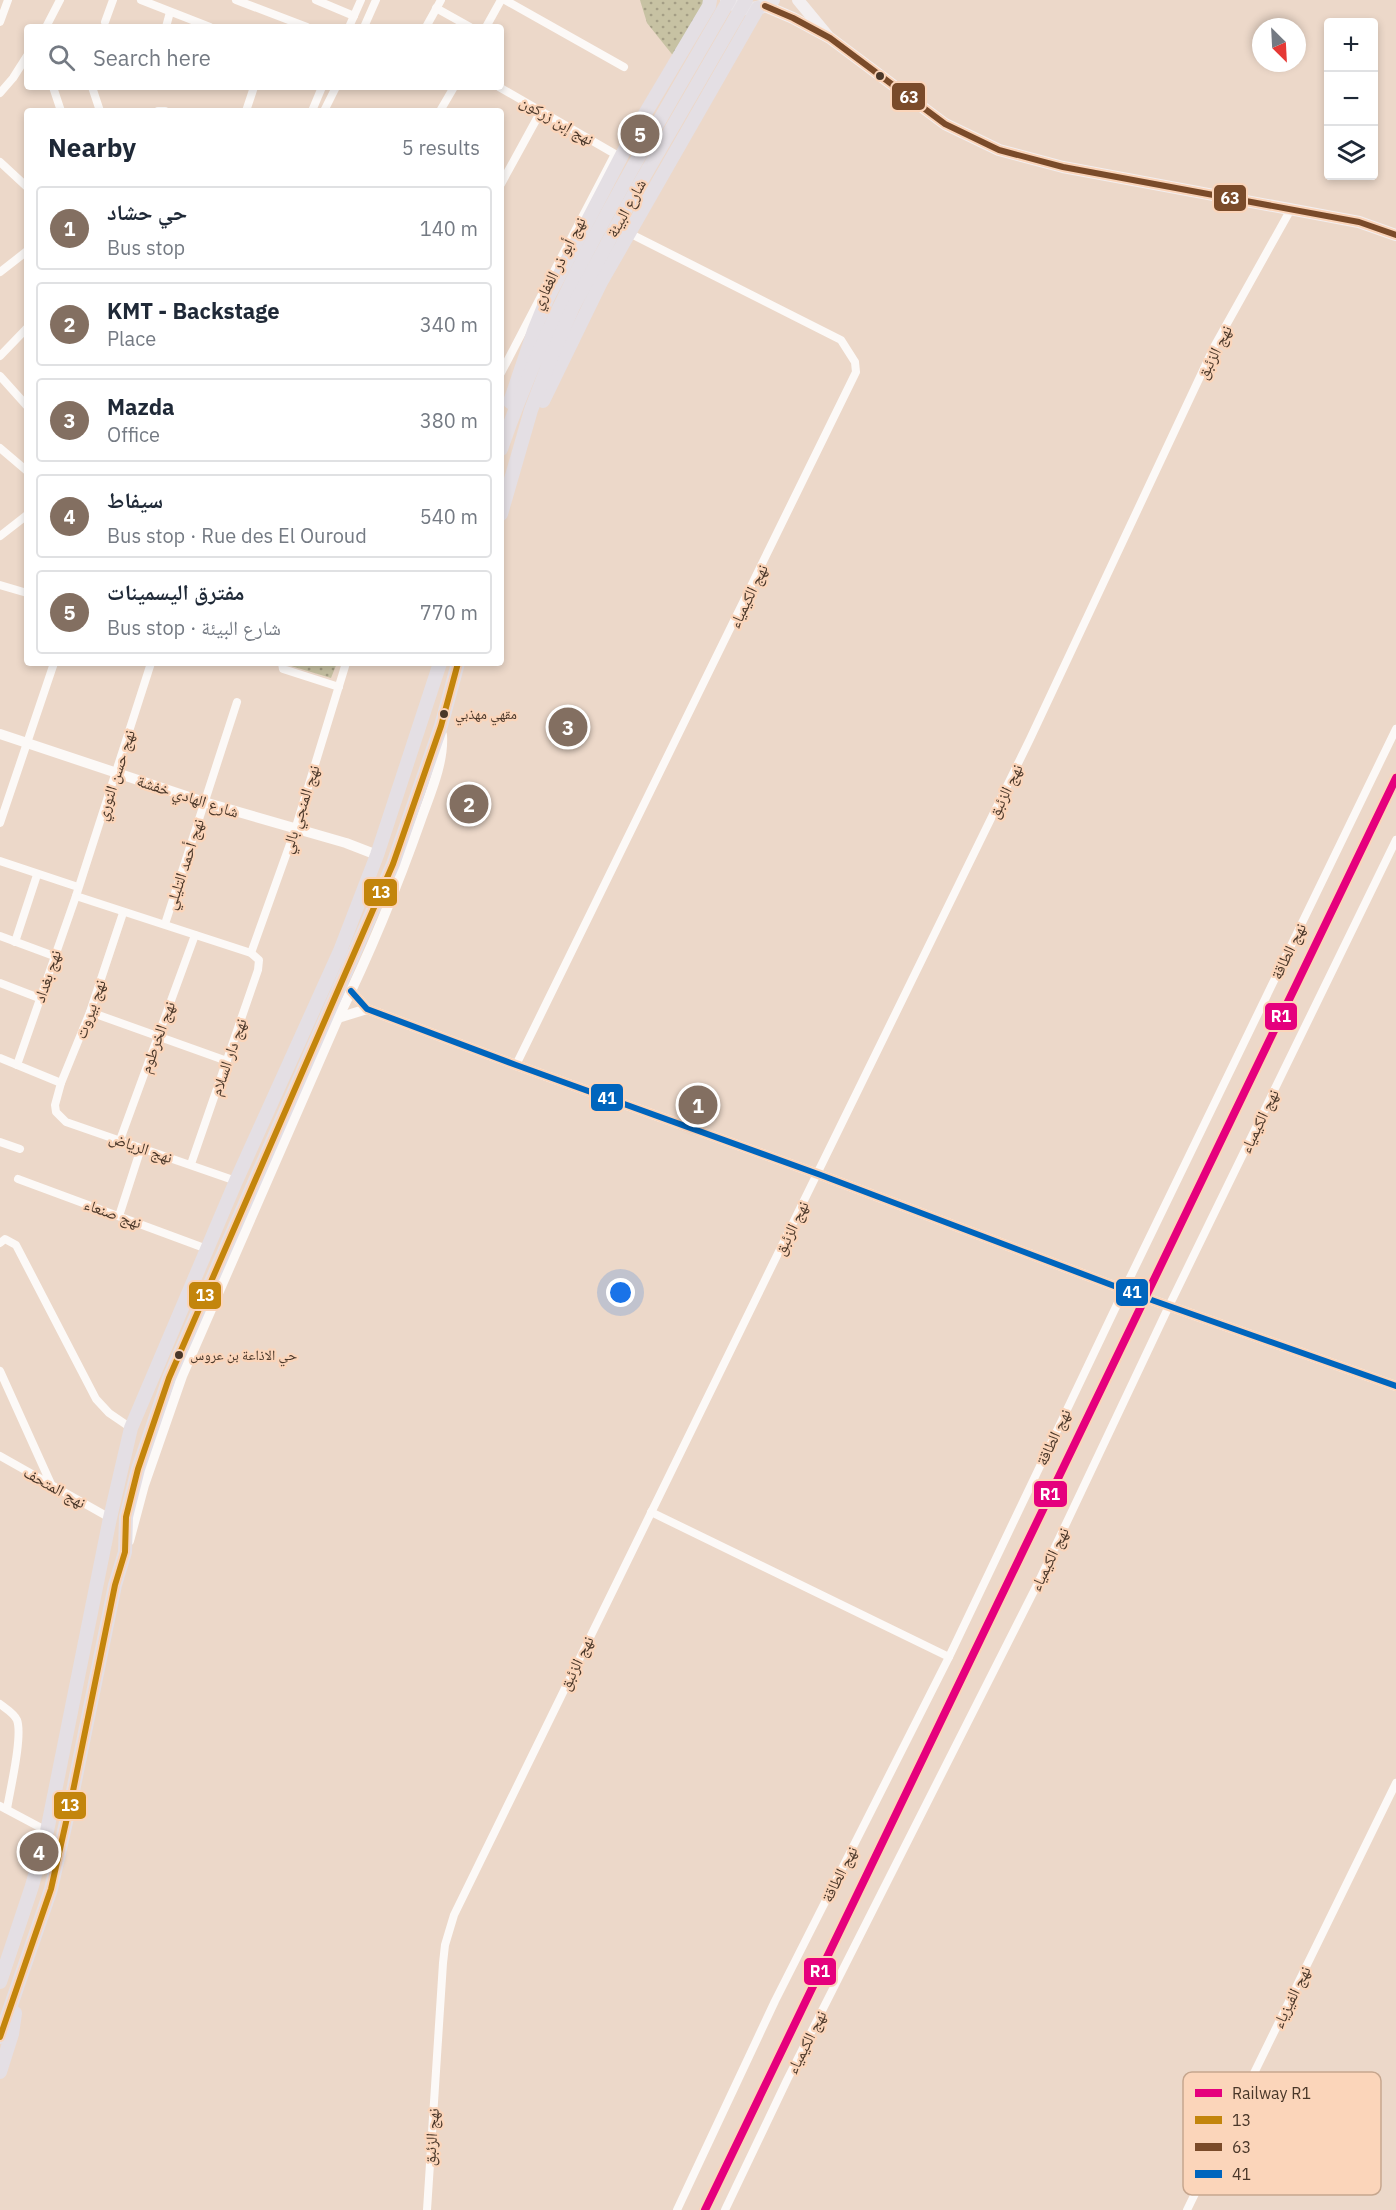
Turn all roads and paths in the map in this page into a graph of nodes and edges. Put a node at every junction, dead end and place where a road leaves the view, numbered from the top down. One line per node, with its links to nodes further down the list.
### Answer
1 (8, 0): 17 (street)
2 (60, 0): 19 (street)
3 (113, 0): 18 (street)
4 (141, 0): 15 (street)
5 (236, 0): 22 (street)
6 (316, 0): 16 (street)
7 (361, 0): 16 (street)
8 (376, 0): 24 (street)
9 (503, 0): 27 (street); 30 (street)
10 (710, 0): 60 (highway)
11 (728, 0): 14 (main road); 61 (highway)
12 (798, 0): 28 (main road)
13 (439, 4): 25 (street); 26 (street)
14 (761, 4): 28 (main road); 51 (highway); 62 (highway, شارع البيئة)
15 (170, 12): 20 (street); 21 (street)
16 (354, 16): 23 (street)
17 (1, 18)
18 (105, 22)
19 (48, 24)
20 (167, 24)
21 (202, 24)
22 (300, 24)
23 (350, 24)
24 (365, 24)
25 (428, 24)
26 (466, 24)
27 (488, 24)
28 (830, 38): 50 (main road)
29 (24, 62): 38 (street)
30 (624, 67)
31 (54, 90): 39 (street)
32 (93, 90): 40 (street)
33 (253, 90): 41 (street)
34 (321, 90): 42 (street)
35 (334, 90): 43 (street)
36 (452, 90): 44 (street)
37 (503, 90): 45 (street, نهج إبن زركون)
38 (0, 93)
39 (60, 108)
40 (99, 108)
41 (247, 108)
42 (313, 108)
43 (326, 108)
44 (443, 108)
45 (541, 111): 46 (street, نهج إبن زركون); 48 (street)
46 (615, 154): 57 (street, نهج أبو ذر الغفاري)
47 (0, 162): 49 (street)
48 (504, 179)
49 (24, 184)
50 (1291, 209): 52 (main road); 116 (street, نهج الزئبق)
51 (629, 233): 62 (highway); 108 (street, نهج الكيمياء)
52 (1396, 235)
53 (24, 253): 54 (street)
54 (0, 272)
55 (24, 331): 56 (street)
56 (0, 356)
57 (504, 367)
58 (0, 376): 59 (street)
59 (24, 403)
60 (504, 417)
61 (504, 439)
62 (524, 441): 65 (highway)
63 (0, 448): 64 (street)
64 (24, 468)
65 (504, 504)
66 (24, 517): 67 (street)
67 (0, 537)
68 (0, 585): 69 (street)
69 (24, 591)
70 (53, 666): 81 (street)
71 (151, 666): 82 (street, نهج حسن النوري)
72 (283, 666): 76 (street)
73 (345, 666): 76 (street, نهج المنجي بالي)
74 (438, 666): 87 (highway)
75 (457, 666): 78 (highway)
76 (339, 687): 85 (street, نهج المنجي بالي)
77 (237, 702): 83 (street, نهج أحمد التليلي)
78 (441, 726): 99 (street); 131 (highway)
79 (1396, 729): 122 (street, نهج الطاقة)
80 (0, 734): 81 (street, شارع الهادي خفشة)
81 (29, 743): 82 (street, شارع الهادي خفشة); 84 (street)
82 (116, 772): 83 (street, شارع الهادي خفشة); 90 (street, نهج حسن النوري)
83 (204, 802): 85 (street, شارع الهادي خفشة); 92 (street, نهج أحمد التليلي)
84 (0, 823)
85 (295, 830): 87 (street, شارع الهادي خفشة); 96 (street, نهج المنجي بالي)
86 (1396, 840): 123 (street, نهج الكيمياء)
87 (377, 855): 118 (highway)
88 (0, 861): 89 (street)
89 (38, 875): 90 (street); 95 (street)
90 (77, 891): 91 (street); 97 (street, نهج بغداد)
91 (123, 913): 92 (street); 102 (street, نهج بيروت)
92 (165, 924): 93 (street)
93 (195, 935): 96 (street); 104 (street, نهج الخرطوم)
94 (0, 936): 95 (street)
95 (15, 942): 97 (street)
96 (250, 953): 106 (street, نهج دار السلام)
97 (54, 956): 100 (street, نهج بغداد)
98 (0, 982): 100 (street)
99 (351, 991): 101 (street); 103 (street)
100 (39, 998): 107 (street, نهج بغداد)
101 (368, 1009): 103 (street); 108 (street)
102 (90, 1012): 104 (street); 109 (street, نهج بيروت)
103 (338, 1018): 131 (street)
104 (158, 1035): 106 (street); 111 (street, نهج الخرطوم)
105 (0, 1058): 107 (street)
106 (227, 1061): 115 (street, نهج دار السلام)
107 (17, 1065): 109 (street)
108 (516, 1065): 116 (street)
109 (61, 1083): 110 (street, نهج بيروت)
110 (55, 1105): 111 (street, نهج الرياض)
111 (120, 1140): 113 (street, نهج الرياض)
112 (0, 1142): 114 (street)
113 (141, 1148): 115 (street, نهج الرياض); 119 (street)
114 (20, 1149)
115 (191, 1164): 118 (street, نهج الرياض)
116 (818, 1174): 122 (street); 129 (street, نهج الزئبق)
117 (18, 1179): 119 (street, نهج صنعاء)
118 (236, 1181): 121 (highway)
119 (120, 1216): 121 (street, نهج صنعاء)
120 (0, 1243): 126 (street)
121 (207, 1249): 126 (highway)
122 (1124, 1290): 123 (street); 132 (street, نهج الطاقة)
123 (1169, 1306): 125 (street); 146 (street, نهج الكيمياء)
124 (0, 1371): 128 (street)
125 (1396, 1386)
126 (131, 1428): 130 (highway)
127 (0, 1456): 128 (street, نهج المتحف)
128 (51, 1484): 130 (street, نهج المتحف)
129 (651, 1512): 132 (street); 144 (street, نهج الزئبق)
130 (110, 1518): 136 (highway)
131 (125, 1552): 138 (highway)
132 (949, 1657): 145 (street, نهج الطاقة)
133 (0, 1704): 135 (street)
134 (1396, 1783): 142 (street, نهج الفيزياء)
135 (3, 1808): 136 (street)
136 (47, 1831): 137 (highway)
137 (5, 1951): 139 (highway)
138 (21, 1977): 140 (highway); 141 (highway)
139 (0, 1982)
140 (0, 2037)
141 (0, 2072)
142 (1255, 2072)
143 (1194, 2195): 147 (street, نهج الفيزياء)
144 (427, 2210)
145 (677, 2210)
146 (725, 2210)
147 (1187, 2210)

